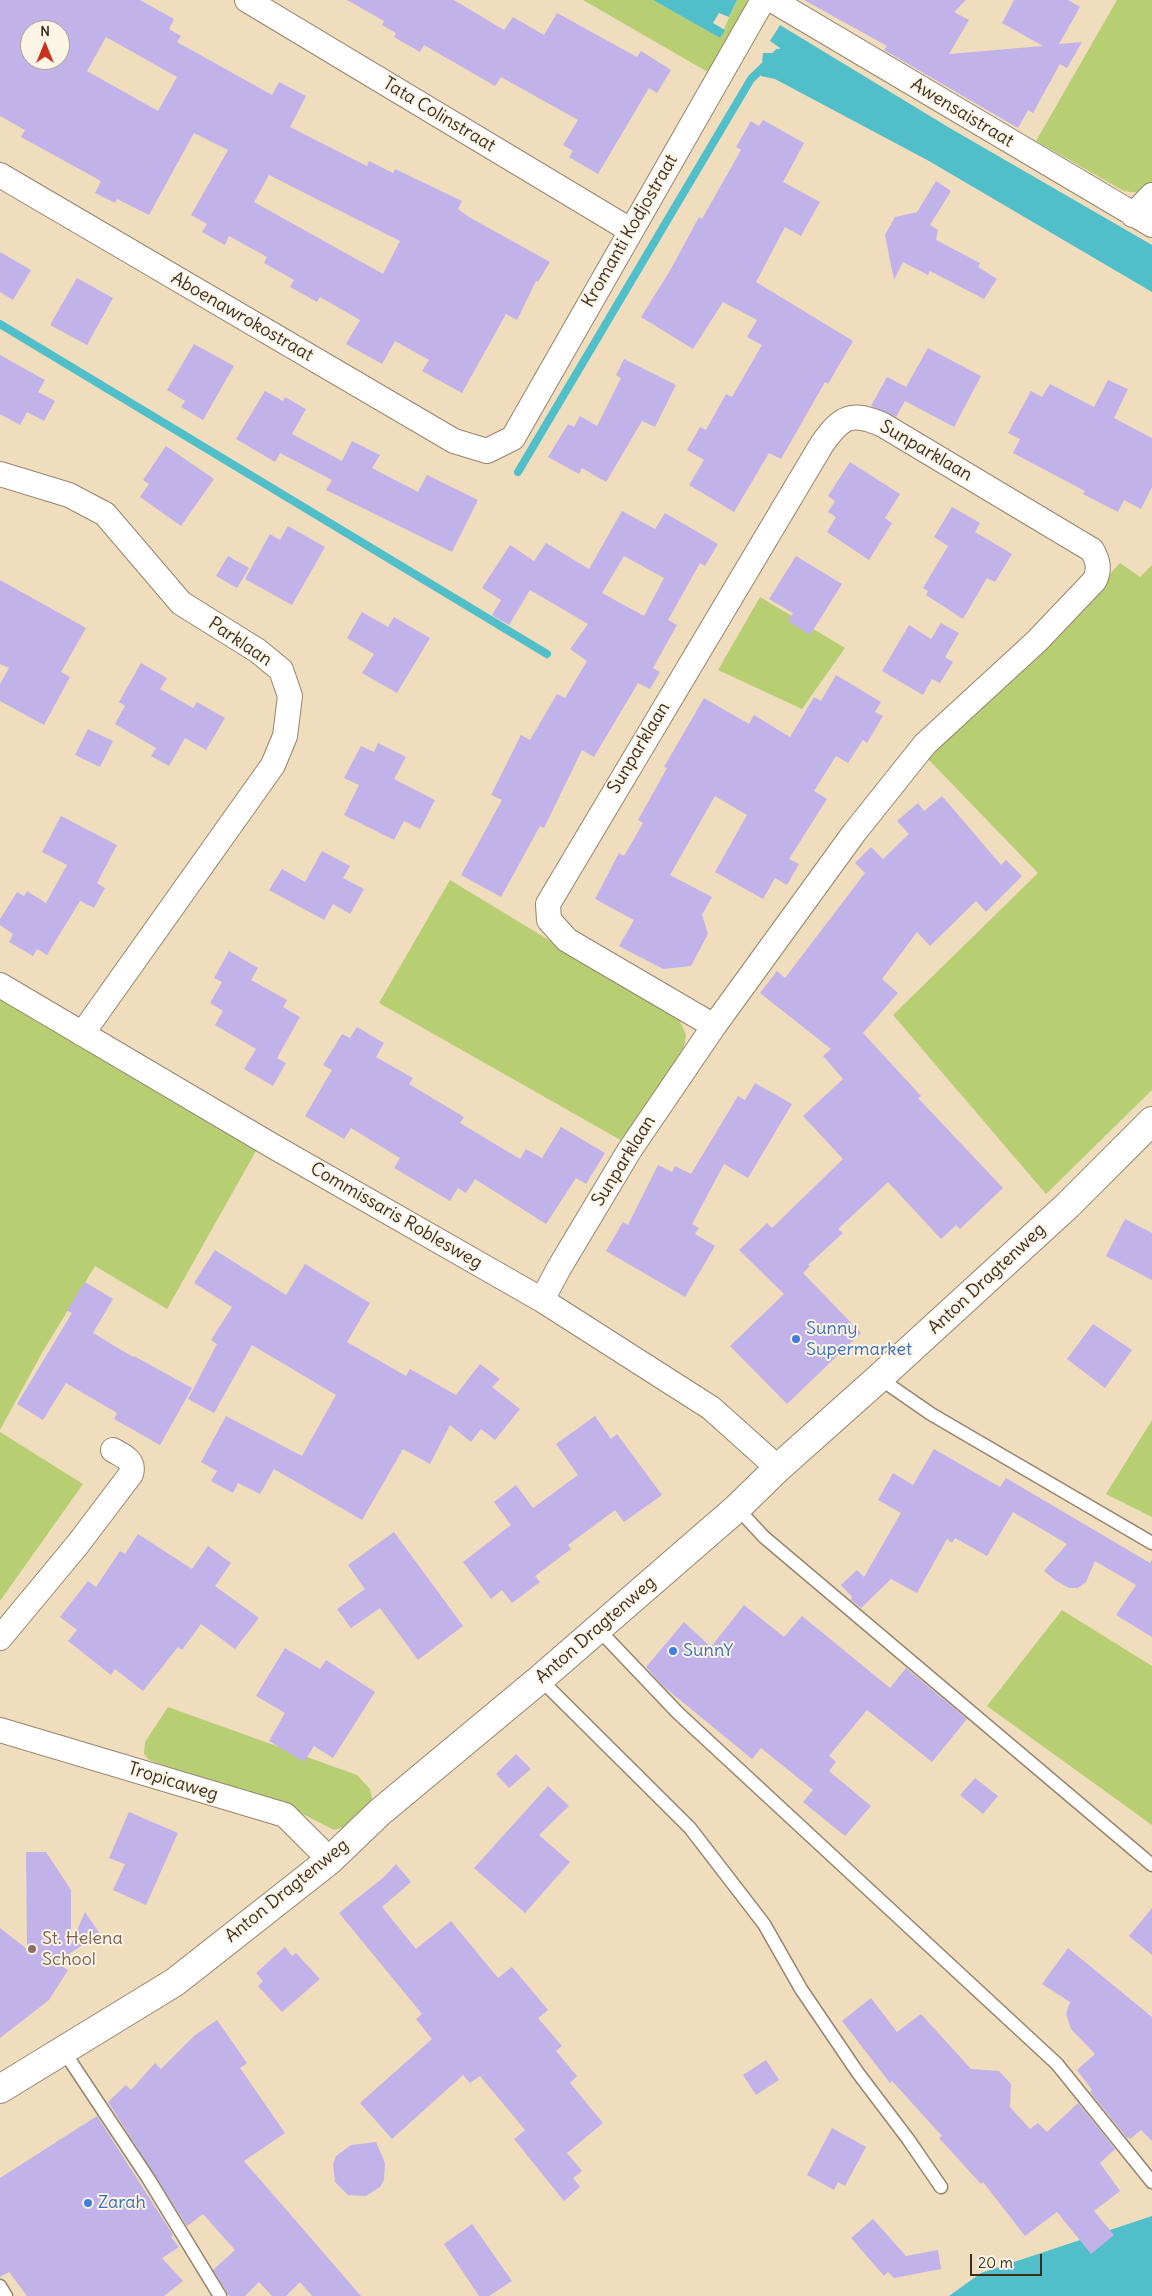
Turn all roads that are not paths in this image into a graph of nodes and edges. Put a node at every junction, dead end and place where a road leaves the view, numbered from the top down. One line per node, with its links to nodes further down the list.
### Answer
1 (247, 0): 7 (street, Tata Colinstraat)
2 (763, 0): 7 (street, Kromanti Kodjostraat)
3 (772, 0): 6 (street, Awensaistraat)
4 (0, 175): 8 (street, Aboenawrokostraat)
5 (1152, 195): 6 (street)
6 (1142, 220)
7 (630, 230): 8 (street, Kromanti Kodjostraat)
8 (487, 450)
9 (0, 474): 12 (street, Parklaan)
10 (0, 985): 12 (street, Commissaris Roblesweg)
11 (714, 1026): 11 (street, Sunparklaan); 14 (street, Sunparklaan)
12 (82, 1034): 14 (street, Commissaris Roblesweg)
13 (1152, 1121): 15 (main road, Anton Dragtenweg)
14 (542, 1300): 17 (street, Commissaris Roblesweg)
15 (879, 1378): 17 (main road, Anton Dragtenweg); 19 (lane)
16 (113, 1450): 21 (street)
17 (778, 1468): 18 (main road, Anton Dragtenweg)
18 (737, 1508): 20 (main road, Anton Dragtenweg); 25 (lane)
19 (1152, 1543)
20 (598, 1629): 22 (main road, Anton Dragtenweg); 28 (lane)
21 (2, 1630)
22 (540, 1679): 24 (main road, Anton Dragtenweg); 29 (lane)
23 (0, 1730): 24 (street, Tropicaweg)
24 (330, 1860): 26 (main road, Anton Dragtenweg)
25 (1152, 1865)
26 (64, 2050): 27 (main road, Anton Dragtenweg); 32 (lane)
27 (0, 2089)
28 (1152, 2182)
29 (941, 2187)
30 (0, 2286): 31 (lane)
31 (6, 2296)
32 (220, 2296)

